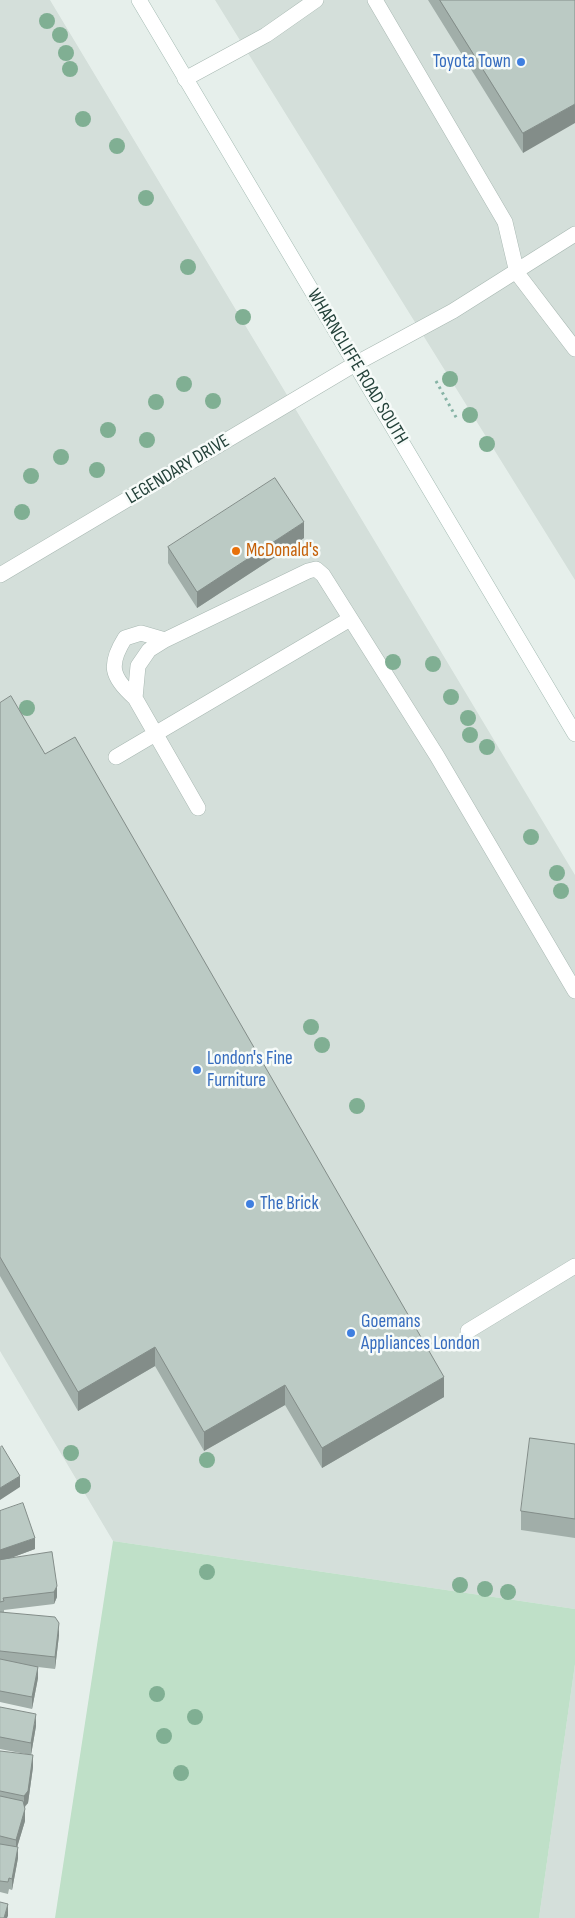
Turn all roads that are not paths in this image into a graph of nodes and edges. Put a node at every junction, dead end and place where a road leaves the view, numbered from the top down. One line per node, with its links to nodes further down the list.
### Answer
1 (138, 0): 4 (main road, WHARNCLIFFE ROAD SOUTH)
2 (316, 0): 4 (main road)
3 (375, 0): 6 (main road)
4 (185, 79): 8 (main road, WHARNCLIFFE ROAD SOUTH)
5 (575, 234): 6 (main road, LEGENDARY DRIVE)
6 (517, 273): 7 (main road); 8 (main road, LEGENDARY DRIVE)
7 (575, 349)
8 (355, 364): 9 (main road, LEGENDARY DRIVE); 14 (main road, WHARNCLIFFE ROAD SOUTH)
9 (0, 575)
10 (350, 619): 11 (main road); 13 (main road); 17 (main road)
11 (165, 640): 12 (main road); 12 (main road)
12 (134, 698): 13 (main road)
13 (155, 732): 15 (main road); 16 (main road)
14 (575, 734)
15 (116, 756)
16 (198, 808)
17 (575, 991)
18 (575, 1266): 19 (main road)
19 (468, 1331)

